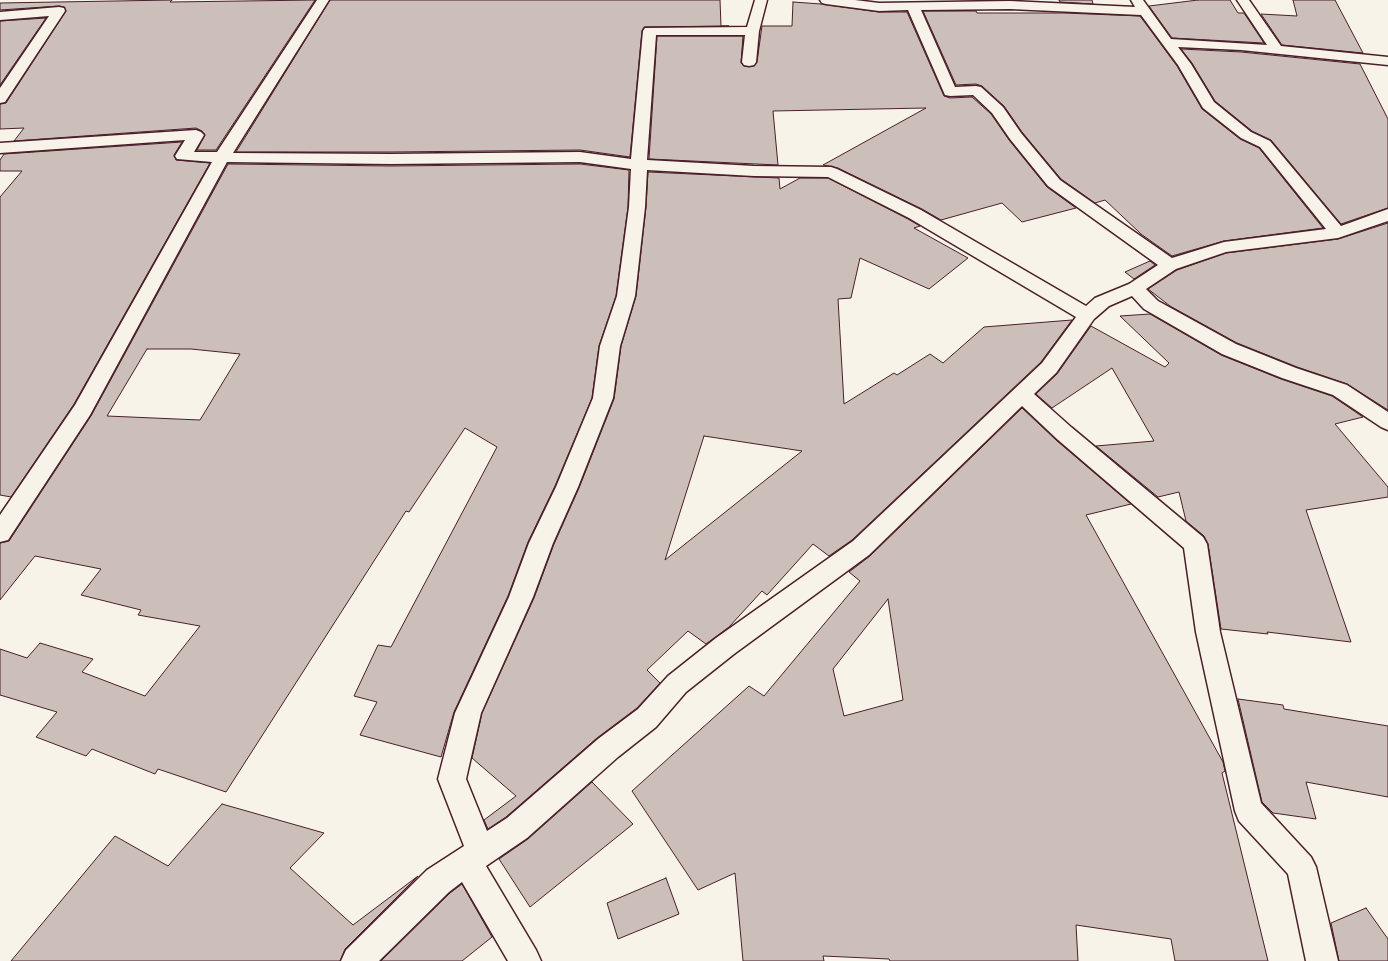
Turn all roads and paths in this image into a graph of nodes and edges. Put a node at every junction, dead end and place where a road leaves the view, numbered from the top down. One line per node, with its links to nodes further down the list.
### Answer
1 (322, 0): 17 (street)
2 (761, 0): 10 (street)
3 (826, 0): 7 (street)
4 (1136, 0): 8 (street)
5 (1243, 0): 12 (street)
6 (973, 3): 7 (street); 8 (street)
7 (913, 7): 21 (street)
8 (1144, 11): 11 (street)
9 (0, 16): 15 (street)
10 (752, 31): 13 (street); 18 (street)
11 (1167, 43): 12 (street); 20 (street)
12 (1277, 50): 14 (street)
13 (749, 62)
14 (1388, 62)
15 (0, 99)
16 (0, 148): 17 (street)
17 (222, 157): 18 (street); 26 (street)
18 (634, 164): 23 (street); 27 (street)
19 (1388, 214): 20 (street)
20 (1338, 233): 21 (street)
21 (1170, 265): 22 (street)
22 (1135, 288): 23 (street); 25 (street)
23 (1087, 315): 24 (street)
24 (1022, 395): 27 (street); 30 (street)
25 (1388, 422)
26 (0, 534)
27 (474, 857): 28 (street); 29 (street)
28 (357, 961)
29 (525, 961)
30 (1322, 961)

